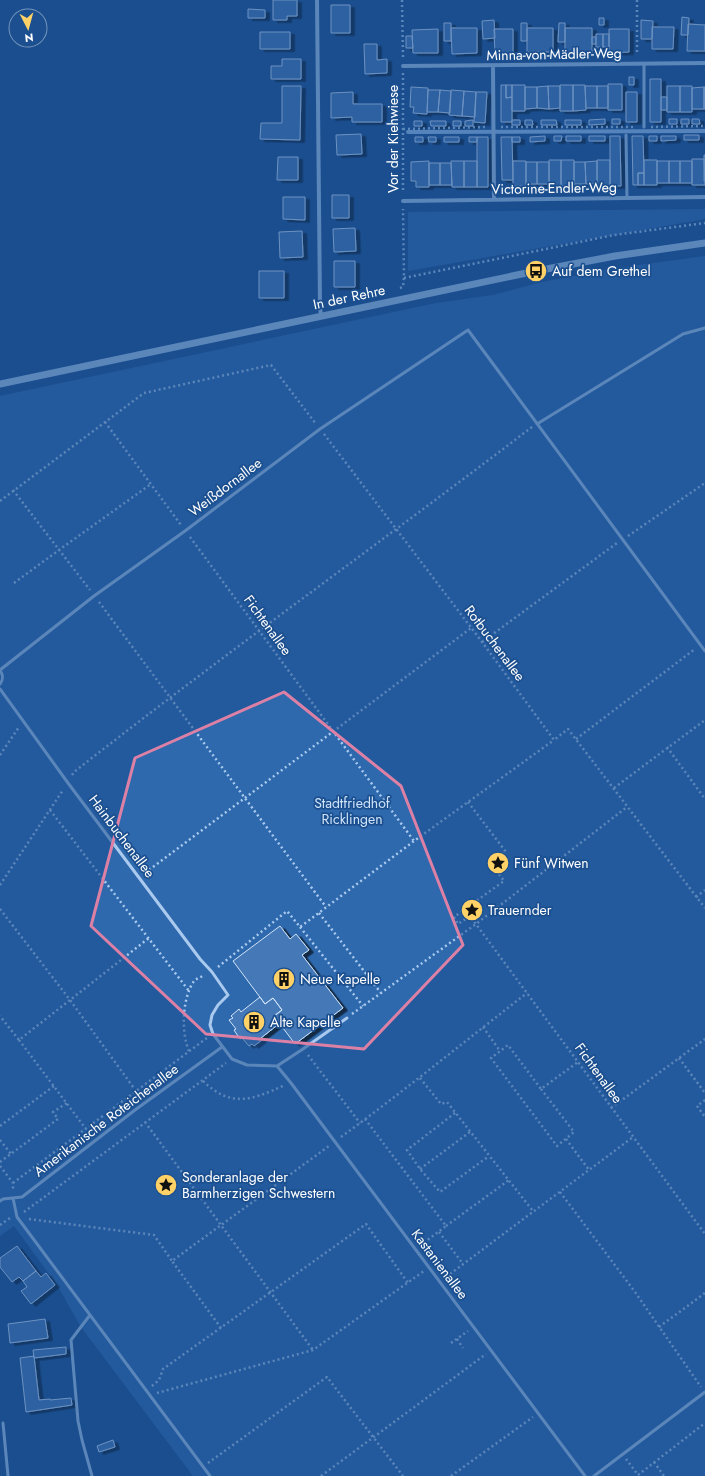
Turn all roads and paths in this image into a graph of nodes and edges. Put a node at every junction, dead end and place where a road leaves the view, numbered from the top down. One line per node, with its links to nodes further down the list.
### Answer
1 (317, 0): 20 (street)
2 (402, 0): 7 (path, Vor der Kiehwiese)
3 (637, 0): 5 (path)
4 (705, 63): 6 (street, Minna-von-Mädler-Weg)
5 (637, 64): 6 (street, Minna-von-Mädler-Weg); 8 (street, Minna-von-Mädler-Weg)
6 (644, 64): 11 (lane)
7 (403, 66): 8 (street, Minna-von-Mädler-Weg); 12 (path, Vor der Kiehwiese)
8 (493, 66): 10 (street)
9 (705, 126): 11 (path)
10 (493, 127): 11 (path); 12 (path); 16 (street)
11 (644, 127)
12 (403, 129): 17 (path, Vor der Kiehwiese)
13 (626, 135): 15 (lane)
14 (705, 197): 15 (street, Victorine-Endler-Weg)
15 (627, 198): 16 (street, Victorine-Endler-Weg)
16 (494, 199): 17 (street, Victorine-Endler-Weg)
17 (403, 201): 18 (path, Vor der Kiehwiese)
18 (705, 223)
19 (705, 243): 20 (street, In der Rehre)
20 (321, 316): 22 (street, In der Rehre)
21 (705, 328): 24 (lane)
22 (0, 384)
23 (105, 422): 25 (path, Rotbuchenallee); 27 (path, Fichtenallee); 28 (path)
24 (537, 424): 25 (lane, Weißdornallee); 30 (path); 32 (lane)
25 (320, 429): 30 (path, Rotbuchenallee); 31 (lane, Weißdornallee)
26 (705, 483): 32 (path)
27 (151, 484): 31 (path, Fichtenallee); 33 (path)
28 (13, 490): 29 (path); 33 (path)
29 (0, 501)
30 (396, 530): 36 (path, Rotbuchenallee); 37 (path)
31 (185, 531): 35 (lane, Weißdornallee); 37 (path, Fichtenallee)
32 (623, 539): 38 (path); 39 (lane)
33 (59, 550): 34 (path); 35 (path)
34 (14, 583)
35 (94, 596): 41 (lane, Weißdornallee); 44 (path)
36 (471, 628): 38 (path, Rotbuchenallee); 47 (path)
37 (259, 630): 44 (path); 47 (path, Fichtenallee)
38 (482, 642): 49 (path, Rotbuchenallee)
39 (701, 645): 40 (lane); 48 (path)
40 (705, 651)
41 (0, 670): 42 (lane)
42 (0, 684)
43 (0, 689): 45 (lane, Hainbuchenallee)
44 (169, 697): 52 (path); 54 (path)
45 (24, 720): 51 (path); 52 (lane, Hainbuchenallee)
46 (705, 720): 50 (path)
47 (333, 731): 54 (path); 59 (path, Fichtenallee)
48 (576, 739): 49 (path); 53 (path)
49 (554, 740): 56 (path)
50 (667, 747): 53 (path); 55 (path)
51 (0, 755)
52 (68, 783): 58 (path); 60 (lane, Hainbuchenallee)
53 (614, 788): 57 (path)
54 (244, 799): 60 (path); 64 (path)
55 (705, 799)
56 (468, 802): 59 (path); 68 (path)
57 (627, 807): 63 (path); 68 (path)
58 (50, 810): 61 (path); 70 (path)
59 (414, 841): 64 (path)
60 (139, 878): 71 (lane, Hainbuchenallee)
61 (0, 885)
62 (705, 890): 63 (path)
63 (696, 897): 65 (path)
64 (326, 907): 67 (path)
65 (705, 908)
66 (0, 909): 75 (path)
67 (319, 913): 69 (path); 73 (path)
68 (476, 924): 73 (path); 74 (path, Fichtenallee)
69 (300, 928): 71 (path); 76 (path)
70 (148, 938): 72 (path); 75 (path)
71 (212, 972): 72 (path); 80 (lane, Hainbuchenallee)
72 (189, 991): 85 (path)
73 (381, 993): 76 (path)
74 (527, 994): 79 (path); 89 (path, Fichtenallee)
75 (70, 1000): 82 (path); 96 (path)
76 (363, 1006): 78 (path)
77 (0, 1016): 82 (path)
78 (347, 1018): 84 (lane)
79 (482, 1027): 86 (path); 91 (path)
80 (213, 1034): 83 (lane); 85 (path)
81 (705, 1039): 87 (path)
82 (19, 1040): 94 (path)
83 (222, 1047): 88 (lane); 121 (lane, Amerikanische Roteichenallee)
84 (303, 1049): 90 (lane); 105 (path)
85 (189, 1051): 96 (path)
86 (500, 1051): 95 (path); 110 (path)
87 (679, 1058): 97 (path); 100 (path)
88 (232, 1059): 90 (lane); 92 (path)
89 (578, 1062): 95 (path); 100 (path, Fichtenallee)
90 (277, 1066): 93 (lane, Kastanienallee)
91 (420, 1078): 101 (path); 103 (path)
92 (203, 1080): 93 (path); 104 (path)
93 (291, 1083): 112 (lane, Kastanienallee)
94 (54, 1086): 99 (path); 106 (path)
95 (541, 1090): 110 (path)
96 (136, 1091): 107 (path)
97 (705, 1093)
98 (705, 1100): 102 (path)
99 (67, 1103): 107 (path); 113 (path)
100 (611, 1108): 109 (path, Fichtenallee)
101 (456, 1113): 108 (path); 117 (path)
102 (705, 1117)
103 (365, 1119): 105 (path); 126 (path)
104 (145, 1122): 124 (path); 125 (path)
105 (360, 1123): 112 (path)
106 (0, 1126)
107 (86, 1129): 116 (path)
108 (470, 1132): 114 (path); 117 (path)
109 (633, 1137): 118 (path); 128 (path, Fichtenallee)
110 (566, 1139): 118 (path)
111 (0, 1140): 113 (path)
112 (335, 1141): 125 (path); 129 (lane, Kastanienallee)
113 (11, 1154): 115 (path)
114 (490, 1156): 117 (path); 119 (path)
115 (0, 1162)
116 (0, 1166)
117 (420, 1169)
118 (589, 1170): 120 (path)
119 (509, 1180): 123 (path); 126 (path)
120 (560, 1192): 123 (path); 139 (path)
121 (13, 1198): 122 (lane, Amerikanische Roteichenallee); 124 (lane)
122 (0, 1201)
123 (534, 1211): 131 (path)
124 (17, 1217): 130 (path); 137 (lane)
125 (221, 1225): 130 (path); 135 (path)
126 (446, 1226): 127 (path)
127 (439, 1232): 129 (path); 131 (path)
128 (705, 1234)
129 (415, 1249): 132 (lane, Kastanienallee)
130 (172, 1261): 140 (path)
131 (463, 1264): 133 (path)
132 (429, 1267): 133 (lane, Kastanienallee); 134 (path)
133 (440, 1282): 138 (lane, Kastanienallee)
134 (408, 1283): 135 (path); 144 (path)
135 (271, 1292): 140 (path); 144 (path)
136 (705, 1293): 139 (path)
137 (90, 1315): 146 (lane); 159 (lane)
138 (474, 1327): 141 (path); 145 (lane, Kastanienallee)
139 (659, 1327): 147 (path)
140 (221, 1328): 146 (path)
141 (457, 1339): 142 (path); 143 (path)
142 (451, 1343)
143 (463, 1348)
144 (313, 1350): 148 (path)
145 (491, 1350): 149 (lane, Kastanienallee); 152 (path)
146 (146, 1391): 148 (lane)
147 (705, 1392): 153 (lane)
148 (149, 1395): 155 (lane)
149 (538, 1413): 162 (path); 163 (lane, Kastanienallee)
150 (3, 1423): 158 (lane)
151 (705, 1423): 154 (path)
152 (374, 1437): 155 (path); 160 (path); 161 (path)
153 (622, 1454): 157 (path); 164 (lane)
154 (654, 1462): 157 (path); 165 (path)
155 (203, 1467): 156 (lane)
156 (208, 1475)
157 (638, 1475)
158 (8, 1476)
159 (92, 1476)
160 (321, 1476)
161 (403, 1476)
162 (451, 1476)
163 (585, 1476)
164 (594, 1476)
165 (664, 1476)

